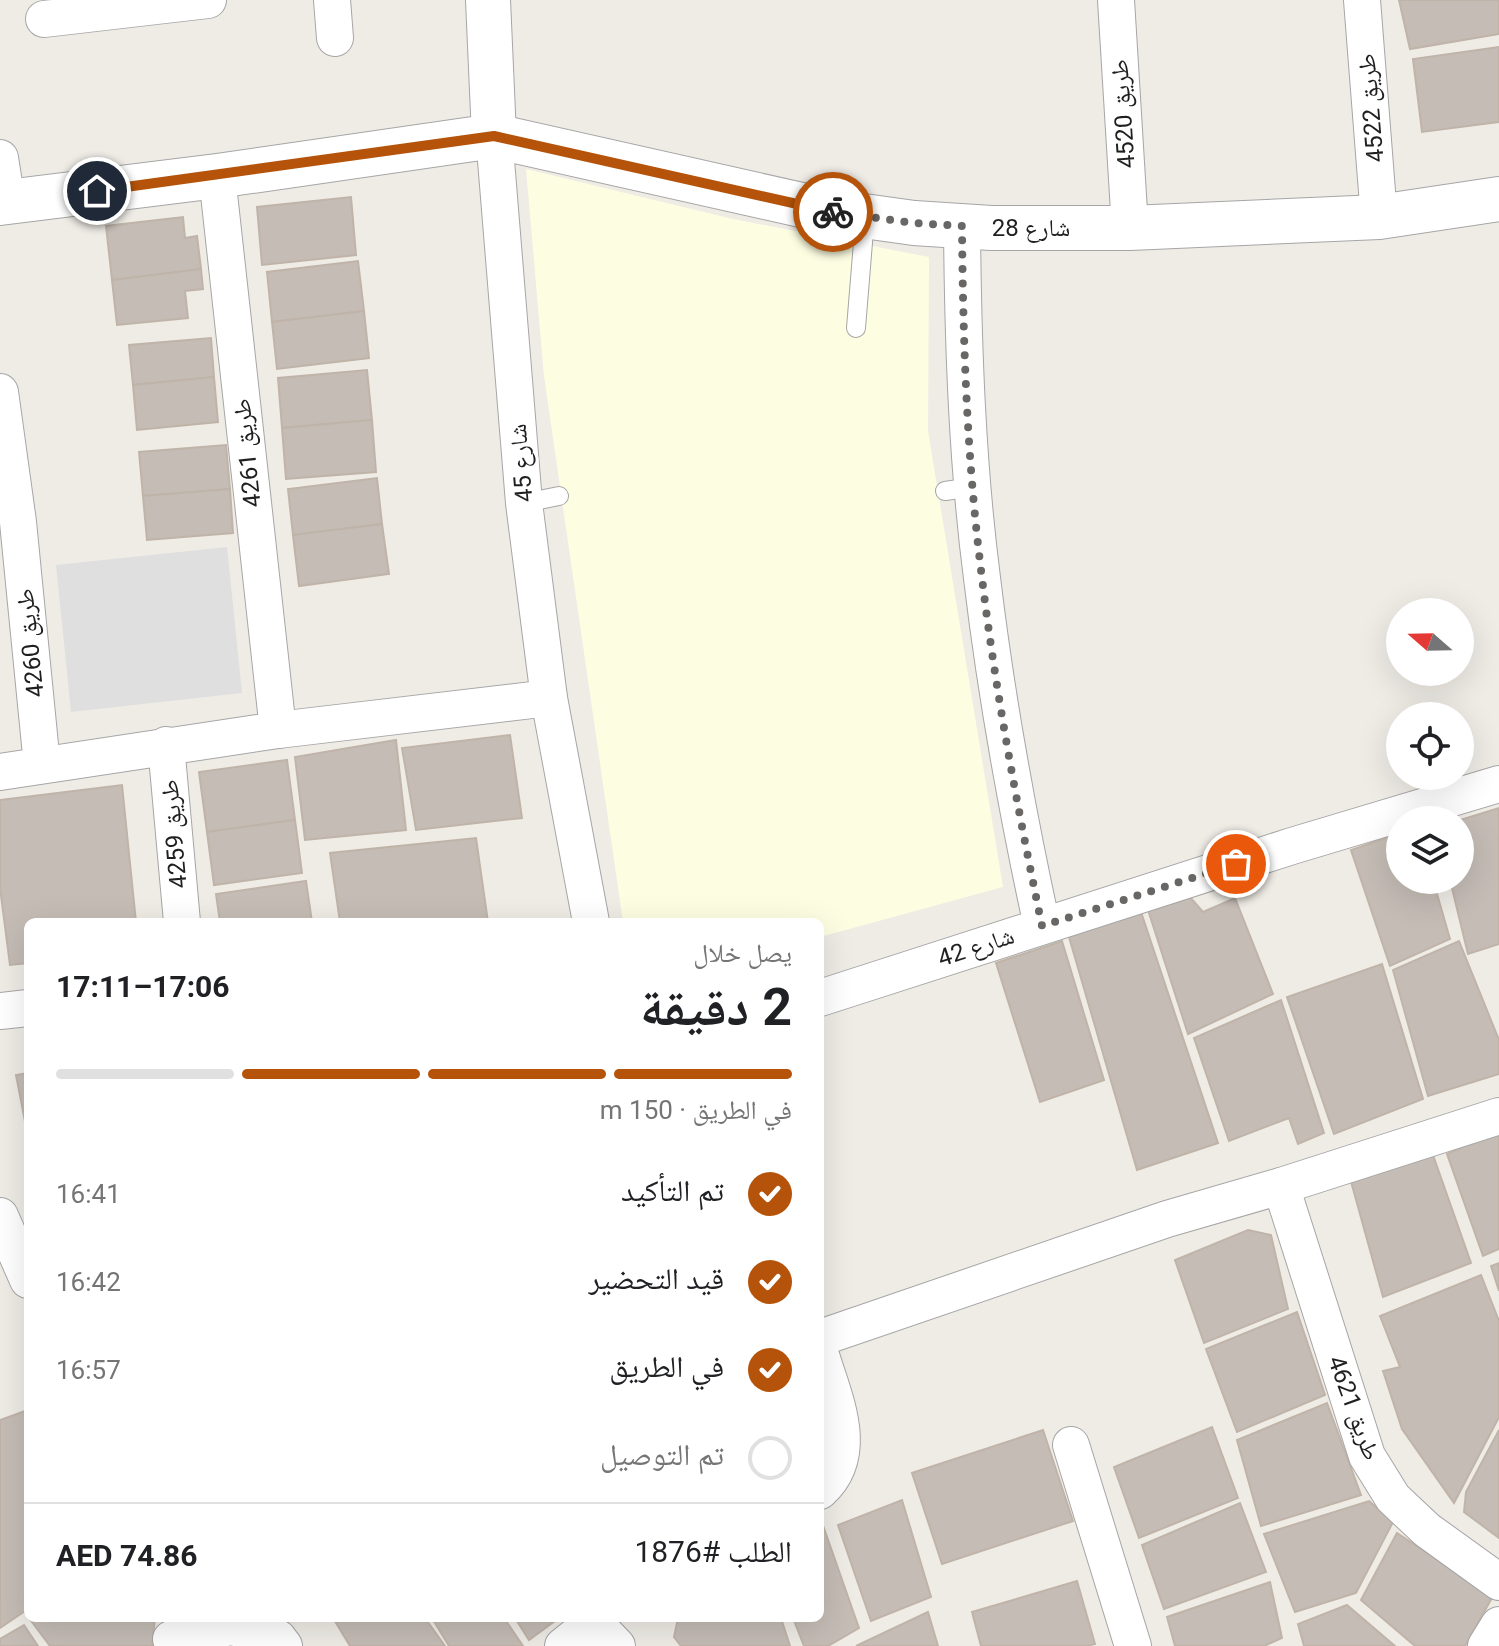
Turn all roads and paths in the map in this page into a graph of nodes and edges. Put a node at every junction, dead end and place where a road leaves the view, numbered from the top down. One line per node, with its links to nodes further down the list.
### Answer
1 (208, 0): 6 (street)
2 (332, 0): 7 (street)
3 (488, 0): 8 (street, شارع 45)
4 (1116, 0): 16 (street, طريق 4520)
5 (1362, 0): 13 (street, طريق 4522)
6 (44, 19)
7 (335, 38)
8 (494, 136): 10 (street, شارع 28); 14 (street, شارع 28); 20 (street, شارع 45)
9 (0, 158): 12 (street)
10 (217, 176): 12 (street, شارع 28); 23 (street, طريق 4261)
11 (1499, 199): 13 (street, شارع 28)
12 (3, 202)
13 (1379, 217): 16 (street, شارع 28)
14 (865, 218): 15 (street, شارع 28); 17 (lane)
15 (962, 226): 16 (street, شارع 28); 30 (street)
16 (1130, 228)
17 (856, 328)
18 (0, 392): 21 (street, طريق 4260)
19 (559, 496): 20 (lane)
20 (524, 503): 22 (street, شارع 45)
21 (9, 524): 25 (street, طريق 4260)
22 (549, 698): 23 (street); 29 (street, شارع 45)
23 (278, 730): 24 (street)
24 (166, 745): 25 (street); 28 (street, طريق 4259)
25 (42, 765): 26 (street)
26 (0, 772)
27 (1499, 784): 30 (street, شارع 42)
28 (182, 918)
29 (590, 918)
30 (1042, 926): 31 (street, شارع 42)
31 (824, 997)
32 (24, 1008): 33 (street)
33 (0, 1011)
34 (1499, 1116): 35 (street)
35 (1281, 1186): 40 (street); 44 (street, طريق 4621)
36 (24, 1201): 37 (street)
37 (0, 1206)
38 (0, 1216): 39 (street)
39 (24, 1271)
40 (824, 1337)
41 (824, 1366): 43 (street)
42 (1071, 1445): 50 (street)
43 (824, 1486)
44 (1499, 1582)
45 (1499, 1625): 51 (street)
46 (603, 1628): 49 (street)
47 (169, 1634): 48 (street)
48 (284, 1646)
49 (563, 1646)
50 (1133, 1646)
51 (1486, 1646)

